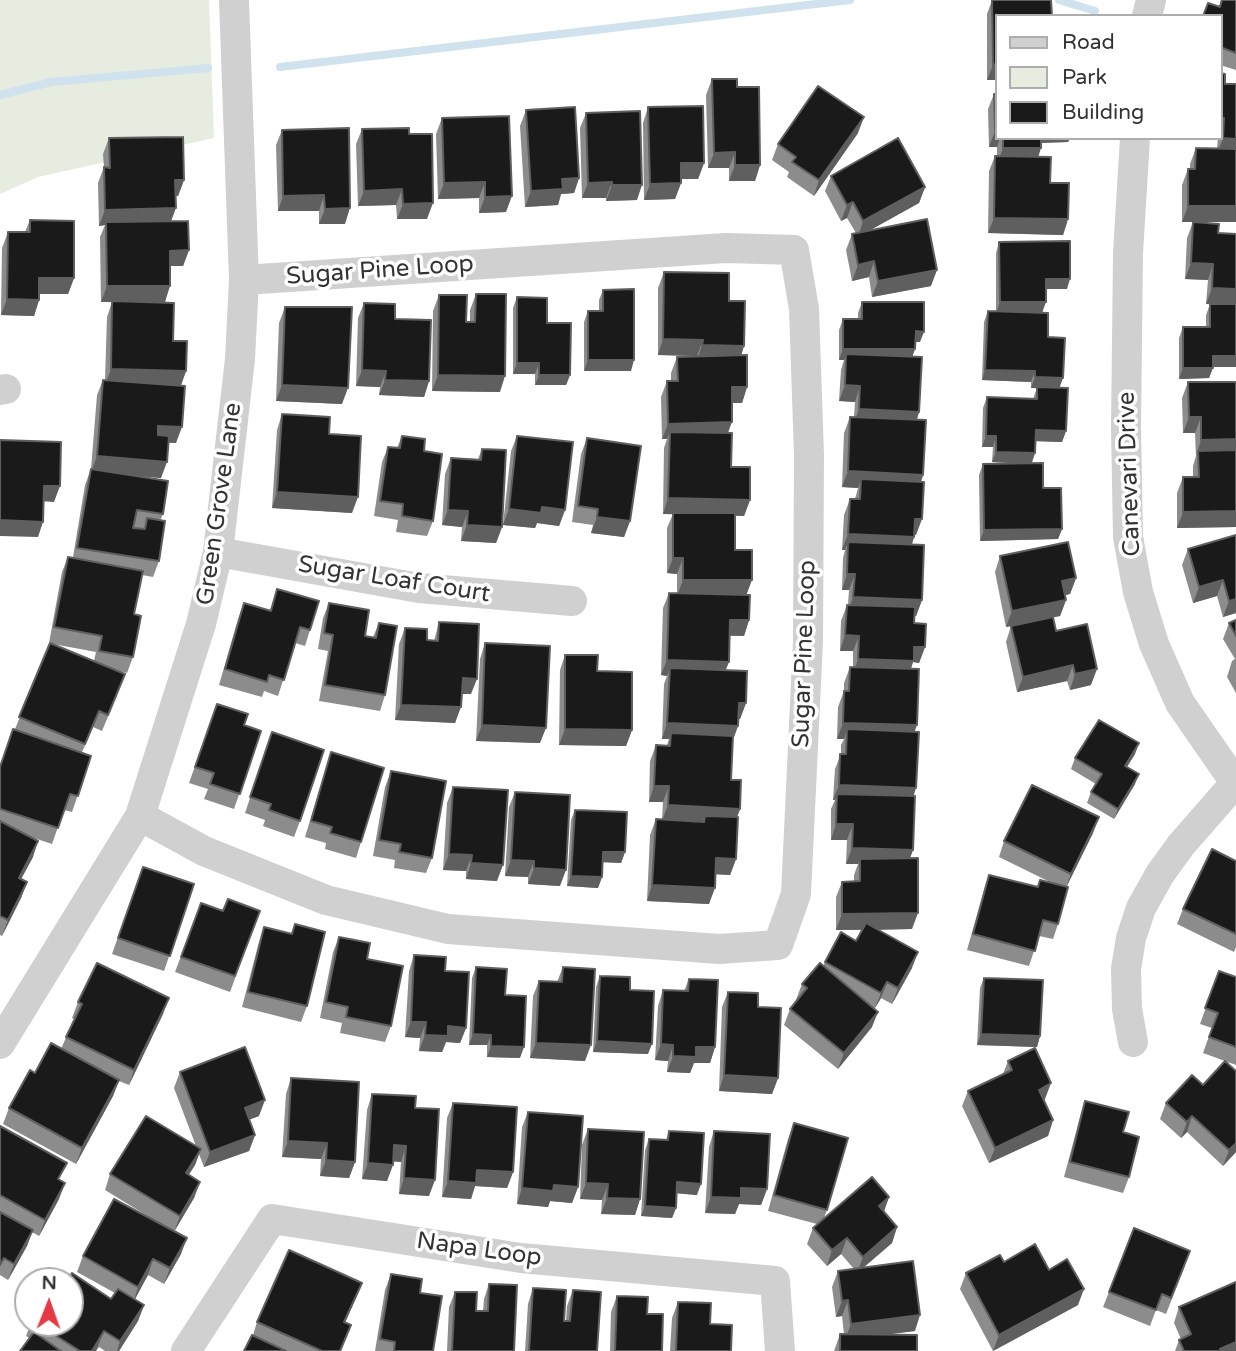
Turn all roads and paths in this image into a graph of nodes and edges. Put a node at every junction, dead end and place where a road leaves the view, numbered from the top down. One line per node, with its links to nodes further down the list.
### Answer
1 (234, 0): 3 (street, Green Grove Lane)
2 (1135, 140): 6 (street, Canevari Drive)
3 (244, 280): 4 (street, Green Grove Lane); 7 (street, Sugar Pine Loop)
4 (218, 552): 5 (street, Sugar Loaf Court); 7 (street, Green Grove Lane)
5 (572, 601)
6 (1235, 783): 8 (street)
7 (140, 816): 9 (street, Green Grove Lane)
8 (1133, 1042)
9 (0, 1044)
10 (186, 1351): 11 (street, Napa Loop)
11 (780, 1351)

